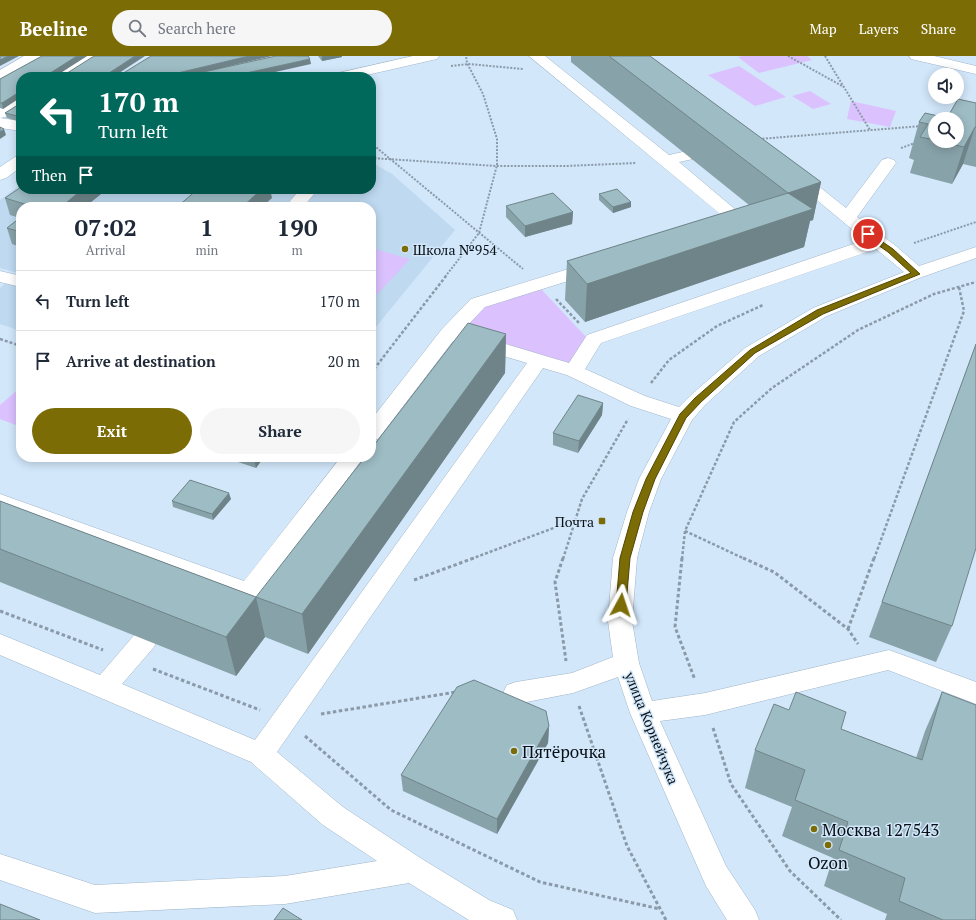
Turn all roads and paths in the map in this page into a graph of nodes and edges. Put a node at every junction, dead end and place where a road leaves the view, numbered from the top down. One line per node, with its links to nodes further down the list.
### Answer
1 (34, 56): 14 (street)
2 (95, 56): 12 (street)
3 (432, 56): 13 (street)
4 (466, 56): 9 (path)
5 (788, 56): 15 (path)
6 (825, 56): 15 (path)
7 (916, 56): 11 (street)
8 (541, 60): 9 (path); 27 (street)
9 (467, 63): 10 (path); 30 (path)
10 (447, 66)
11 (976, 70)
12 (69, 72)
13 (361, 72)
14 (0, 76)
15 (844, 87): 21 (path)
16 (16, 104): 17 (street)
17 (0, 114)
18 (0, 123): 19 (street)
19 (16, 125)
20 (926, 125): 21 (path)
21 (870, 130): 22 (path)
22 (753, 139)
23 (376, 148): 25 (path)
24 (687, 156): 27 (street)
25 (386, 157): 26 (path); 30 (path); 38 (path)
26 (376, 158)
27 (666, 160): 30 (path); 37 (street)
28 (888, 163): 35 (street)
29 (16, 164): 32 (street)
30 (497, 165): 38 (path)
31 (783, 166): 35 (street)
32 (0, 175)
33 (306, 194): 34 (street)
34 (297, 202)
35 (848, 218): 39 (street)
36 (976, 222): 39 (path)
37 (707, 230)
38 (479, 233): 46 (path); 53 (path)
39 (884, 246): 42 (street); 50 (street)
40 (976, 252): 42 (street, улица Корнейчука)
41 (610, 262): 46 (street)
42 (916, 274): 55 (street, улица Корнейчука)
43 (0, 276): 44 (street)
44 (16, 281)
45 (976, 282): 47 (path)
46 (542, 285): 48 (street); 50 (path)
47 (959, 287): 60 (path); 62 (path)
48 (450, 333): 52 (street); 56 (street)
49 (0, 339): 51 (path)
50 (594, 339): 54 (street)
51 (16, 344)
52 (539, 360): 54 (street); 61 (street)
53 (376, 367)
54 (574, 371): 55 (street)
55 (683, 416): 65 (street, улица Корнейчука)
56 (376, 428)
57 (349, 462): 58 (street)
58 (0, 502)
59 (575, 520): 61 (path)
60 (685, 531): 62 (path); 71 (path)
61 (372, 596): 73 (street)
62 (848, 628): 66 (path)
63 (145, 640): 67 (street)
64 (0, 644): 67 (street)
65 (626, 663): 69 (street); 72 (street, улица Корнейчука)
66 (871, 664): 70 (street); 71 (street)
67 (104, 688): 74 (street)
68 (457, 692): 73 (path)
69 (516, 693)
70 (976, 693)
71 (704, 704): 72 (street); 80 (path)
72 (643, 713): 79 (street, улица Корнейчука)
73 (285, 719): 74 (street); 77 (path)
74 (260, 754): 76 (street)
75 (0, 867): 76 (street)
76 (412, 869): 78 (street)
77 (660, 909)
78 (502, 920)
79 (744, 920)
80 (841, 920)

